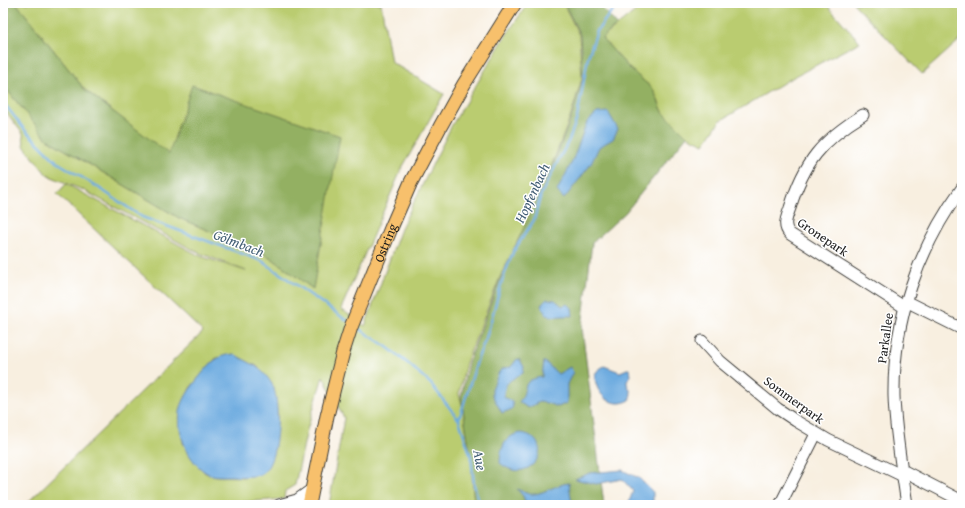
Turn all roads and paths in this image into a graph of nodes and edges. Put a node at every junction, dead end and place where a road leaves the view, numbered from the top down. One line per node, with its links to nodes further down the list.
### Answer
1 (515, 3): 9 (main road, Ostring)
2 (863, 115): 4 (street, Gronepark)
3 (962, 188): 4 (street, Parkallee)
4 (905, 304): 5 (street); 8 (street, Parkallee)
5 (962, 329)
6 (702, 341): 7 (street, Sommerpark)
7 (816, 434): 8 (street, Sommerpark); 13 (street)
8 (902, 473): 10 (street, Sommerpark); 14 (street, Parkallee)
9 (311, 490): 11 (street); 12 (main road, Ostring)
10 (962, 501)
11 (283, 505)
12 (309, 505)
13 (780, 505)
14 (907, 505)

